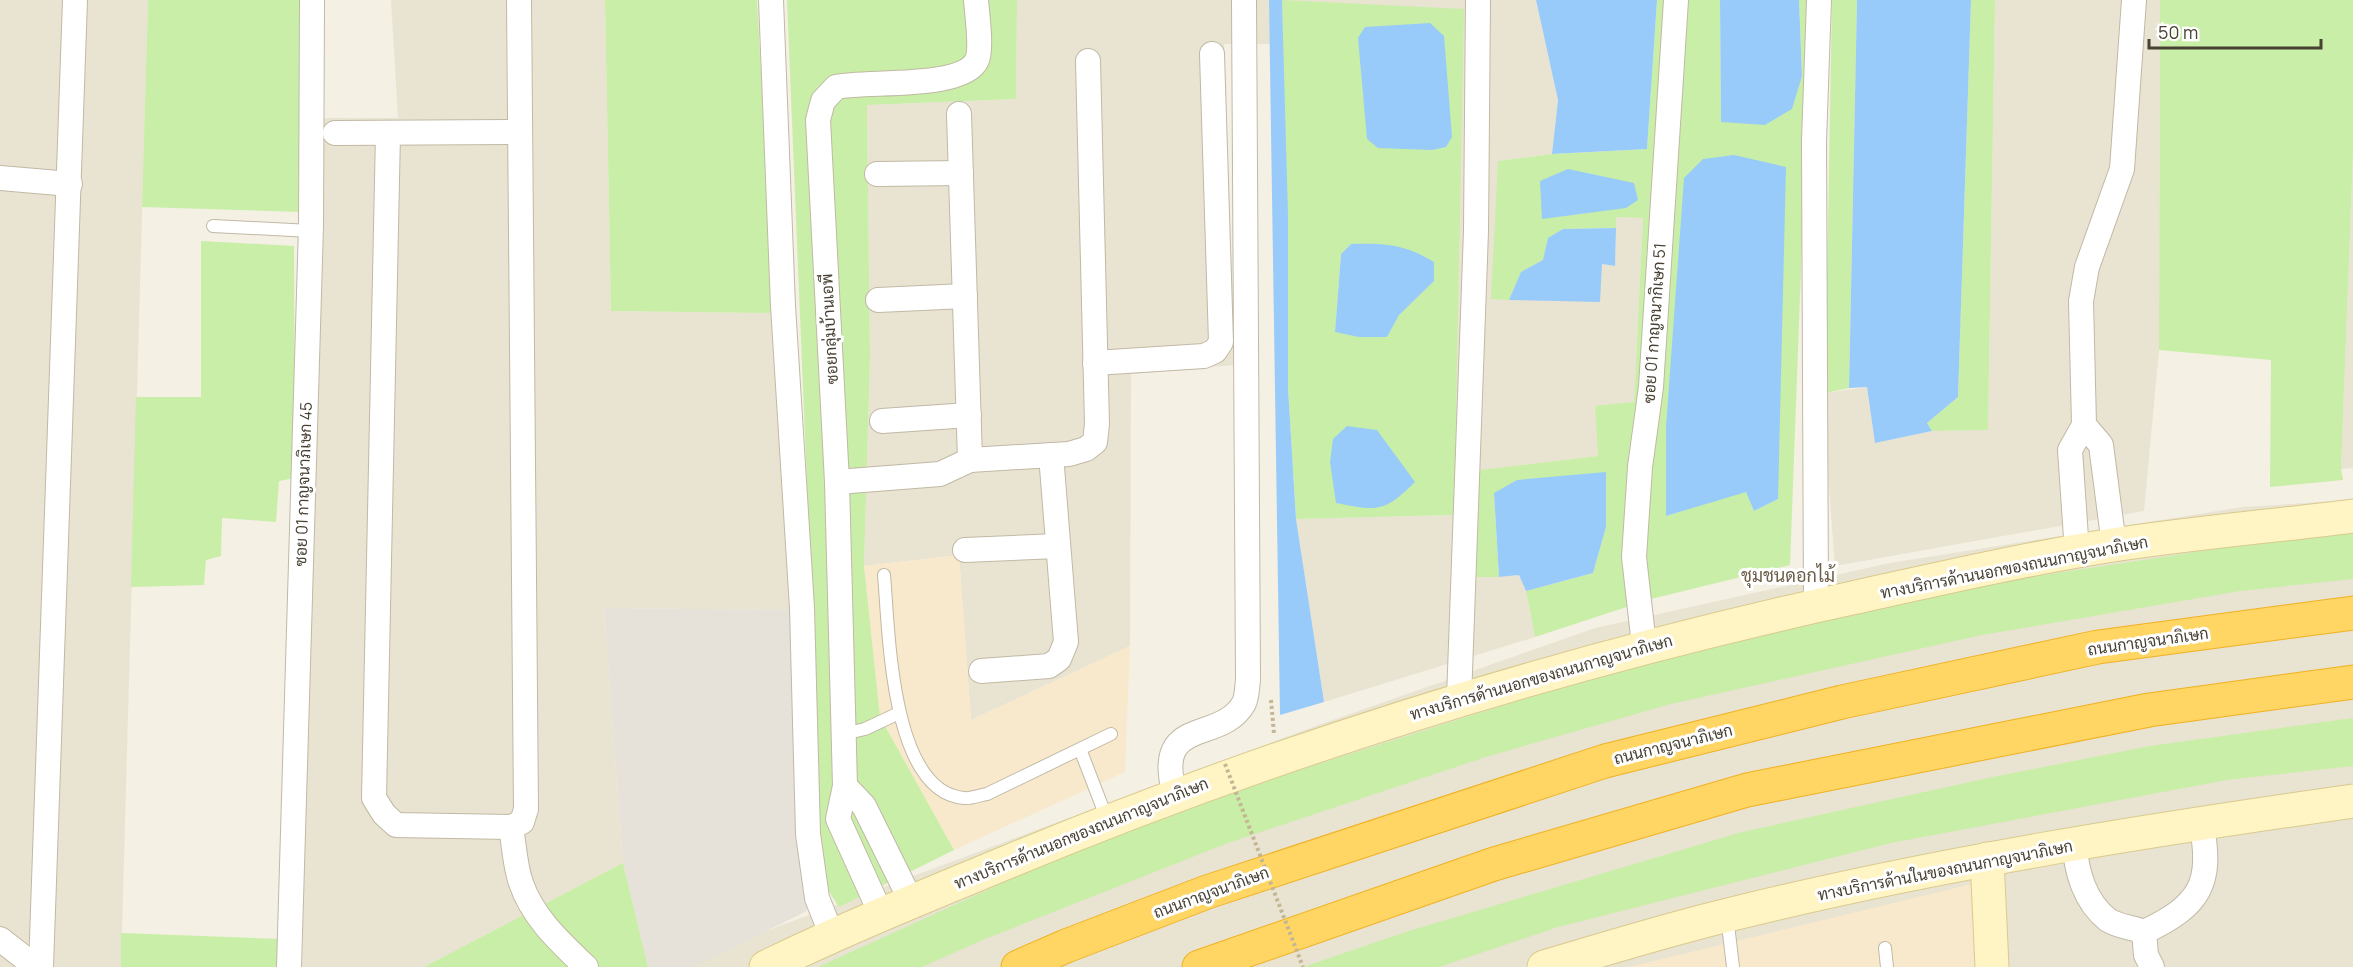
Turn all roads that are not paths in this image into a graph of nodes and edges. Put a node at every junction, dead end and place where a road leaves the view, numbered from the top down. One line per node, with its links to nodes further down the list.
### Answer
1 (75, 0): 20 (street)
2 (312, 0): 22 (street, ซอย 01 กาญจนาภิเษก 45)
3 (519, 0): 14 (street)
4 (771, 0): 60 (street)
5 (976, 0): 31 (street, ซอยกลุ่มบ้านเอพี)
6 (1244, 0): 49 (street)
7 (1478, 0): 43 (street)
8 (1677, 0): 40 (street, ซอย 01 กาญจนากิเษก 51)
9 (1819, 0): 38 (street)
10 (2134, 0): 28 (street)
11 (1212, 54): 25 (street)
12 (1088, 61): 25 (street)
13 (959, 114): 17 (street)
14 (520, 132): 15 (street); 53 (street)
15 (388, 133): 16 (street); 53 (street)
16 (335, 134)
17 (961, 173): 18 (street); 23 (street)
18 (878, 174)
19 (0, 178): 20 (street)
20 (70, 184): 65 (street)
21 (213, 226): 22 (lane)
22 (310, 231): 66 (street, ซอย 01 กาญจนาภิเษก 45)
23 (965, 296): 24 (street); 26 (street)
24 (878, 300)
25 (1095, 363): 29 (street)
26 (969, 415): 27 (street); 30 (street)
27 (882, 421)
28 (2084, 425): 33 (street); 36 (street)
29 (1051, 455): 30 (street); 34 (street)
30 (970, 460): 31 (street)
31 (837, 482): 45 (street, ซอยกลุ่มบ้านเอพี)
32 (2353, 516): 33 (main road, ทางบริการด้านนอกของถนนกาญจนาภิเษก)
33 (2114, 545): 36 (main road, ทางบริการด้านนอกของถนนกาญจนาภิเษก)
34 (1058, 546): 35 (street); 41 (street)
35 (965, 550)
36 (2077, 552): 38 (main road, ทางบริการด้านนอกของถนนกาญจนาภิเษก)
37 (884, 575): 44 (lane)
38 (1816, 606): 40 (main road, ทางบริการด้านนอกของถนนกาญจนาภิเษก)
39 (2353, 613): 69 (highway, ถนนกาญจนาภิเษก)
40 (1644, 645): 43 (main road, ทางบริการด้านนอกของถนนกาญจนาภิเษก)
41 (981, 671)
42 (2353, 682): 70 (highway)
43 (1460, 699): 49 (main road, ทางบริการด้านนอกของถนนกาญจนาภิเษก)
44 (899, 713): 45 (lane); 47 (lane)
45 (843, 734): 48 (street, ซอยกลุ่มบ้านเอพี)
46 (1111, 734): 47 (lane)
47 (1080, 749): 51 (lane)
48 (845, 786): 56 (street); 57 (street, ซอยกลุ่มบ้านเอพี)
49 (1175, 795): 51 (main road, ทางบริการด้านนอกของถนนกาญจนาภิเษก)
50 (2353, 801): 52 (main road, ทางบริการด้านในของถนนกาญจนาภิเษก)
51 (1108, 820): 56 (main road, ทางบริการด้านนอกของถนนกาญจนาภิเษก)
52 (2201, 823): 54 (main road, ทางบริการด้านในของถนนกาญจนาภิเษก); 59 (street)
53 (511, 827): 67 (street)
54 (2074, 844): 55 (main road, ทางบริการด้านในของถนนกาญจนาภิเษก); 59 (street)
55 (1987, 860): 58 (main road, ทางบริการด้านในของถนนกาญจนาภิเษก); 73 (main road)
56 (911, 901): 57 (main road, ทางบริการด้านนอกของถนนกาญจนาภิเษก)
57 (881, 914): 60 (main road, ทางบริการด้านนอกของถนนกาญจนาภิเษก)
58 (1727, 915): 63 (main road, ทางบริการด้านในของถนนกาญจนาภิเษก); 71 (lane)
59 (2144, 932): 74 (street)
60 (832, 936): 68 (main road, ทางบริการด้านนอกของถนนกาญจนาภิเษก)
61 (0, 939): 64 (street)
62 (1886, 948): 72 (lane)
63 (1551, 966)
64 (36, 967)
65 (42, 967)
66 (289, 967)
67 (586, 967)
68 (766, 967)
69 (1018, 967)
70 (1199, 967)
71 (1733, 967)
72 (1887, 967)
73 (1992, 967)
74 (2152, 967)

